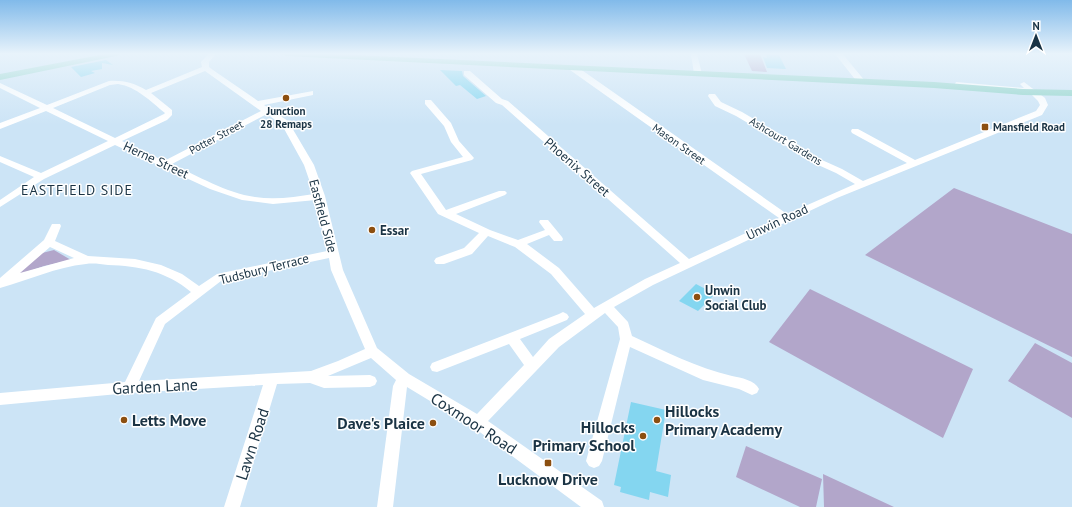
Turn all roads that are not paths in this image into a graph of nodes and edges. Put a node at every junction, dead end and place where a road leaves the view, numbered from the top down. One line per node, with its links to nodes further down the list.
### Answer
1 (182, 78): 13 (street)
2 (218, 78): 18 (street, Eastfield Side)
3 (472, 78): 43 (street, Phoenix Street)
4 (586, 78): 34 (street, Mason Street)
5 (783, 78): 7 (main road)
6 (858, 78): 7 (street)
7 (860, 81): 10 (main road)
8 (1072, 84): 11 (main road)
9 (0, 85): 19 (street, Herne Street)
10 (934, 85): 11 (main road); 11 (main road)
11 (1020, 87): 12 (main road); 21 (street)
12 (1035, 92): 15 (main road); 21 (street)
13 (145, 93): 19 (street); 24 (street)
14 (310, 93): 18 (street)
15 (1072, 93)
16 (712, 96): 29 (street, Ashcourt Gardens)
17 (428, 102): 33 (street)
18 (256, 104): 20 (street, Eastfield Side)
19 (46, 107): 22 (street); 24 (street, Herne Street)
20 (267, 111): 27 (street, Potter Street); 31 (street, Eastfield Side)
21 (1041, 111): 26 (street, Unwin Road)
22 (0, 126)
23 (854, 131): 26 (street)
24 (117, 141): 27 (street, Herne Street); 28 (street)
25 (0, 159): 28 (street)
26 (913, 163): 29 (street, Unwin Road)
27 (165, 164): 31 (street, Herne Street)
28 (41, 177): 32 (street)
29 (862, 184): 34 (street, Unwin Road)
30 (502, 194): 33 (street)
31 (320, 196): 40 (street, Eastfield Side)
32 (0, 204)
33 (447, 214): 37 (street)
34 (786, 218): 43 (street, Unwin Road)
35 (544, 222): 39 (street)
36 (56, 226): 38 (street)
37 (486, 232): 39 (street); 42 (street)
38 (49, 242): 41 (street); 44 (street)
39 (519, 244): 47 (street)
40 (333, 253): 45 (street, Tudsbury Terrace); 51 (street, Eastfield Side)
41 (87, 260): 44 (street); 45 (street)
42 (440, 261)
43 (687, 263): 46 (street, Unwin Road)
44 (0, 284)
45 (198, 291): 58 (street, Tudsbury Terrace)
46 (606, 306): 47 (street, Unwin Road); 50 (street)
47 (593, 314): 52 (street, Unwin Road)
48 (563, 317): 49 (street)
49 (511, 337): 52 (street); 53 (street)
50 (626, 339): 59 (street); 62 (street)
51 (372, 351): 54 (street, Garden Lane); 55 (street, Coxmoor Road)
52 (532, 366): 61 (street, Unwin Road)
53 (437, 367)
54 (311, 377): 56 (street, Garden Lane); 57 (street, Garden Lane)
55 (404, 378): 61 (street, Coxmoor Road); 65 (street)
56 (272, 380): 58 (street, Garden Lane); 64 (street, Lawn Road)
57 (370, 381)
58 (129, 387): 60 (street, Garden Lane)
59 (752, 389)
60 (0, 399)
61 (478, 422): 63 (street, Coxmoor Road)
62 (594, 462)
63 (587, 504)
64 (232, 507)
65 (385, 507)

